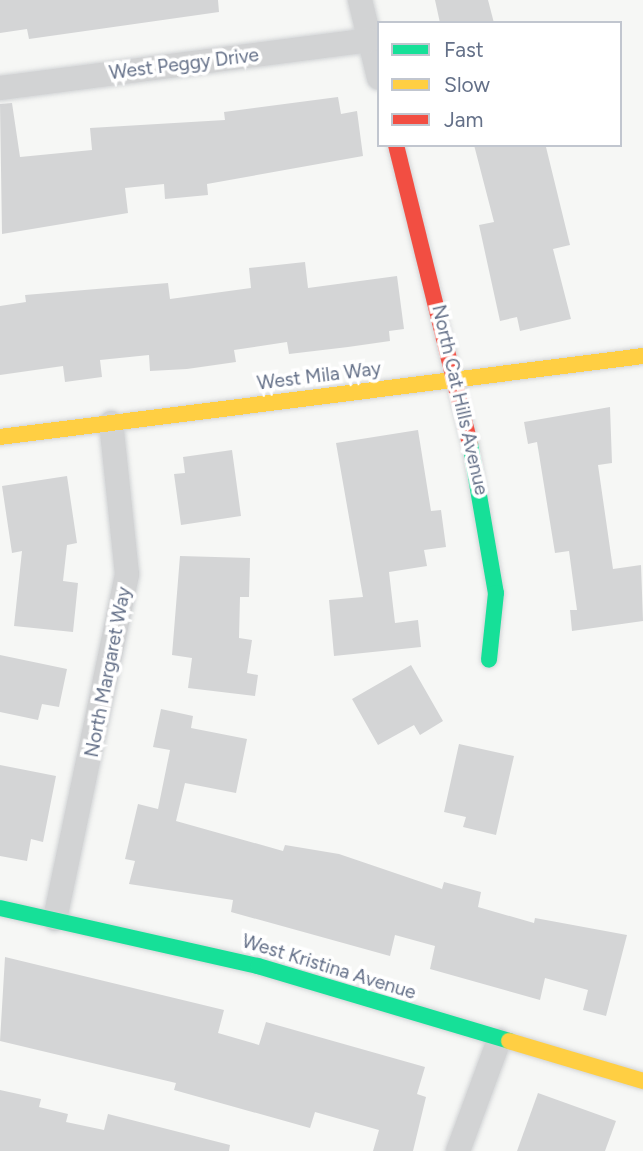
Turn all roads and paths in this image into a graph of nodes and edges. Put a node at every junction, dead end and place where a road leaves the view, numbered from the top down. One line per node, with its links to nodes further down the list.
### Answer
1 (360, 0): 2 (street)
2 (369, 40): 3 (street); 4 (street, West Peggy Drive)
3 (377, 70)
4 (0, 88)
5 (397, 147): 7 (street, North Cat Hills Avenue)
6 (643, 356): 7 (street, West Mila Way)
7 (458, 380): 8 (street, West Mila Way); 10 (street, North Cat Hills Avenue)
8 (111, 423): 9 (street, West Mila Way); 12 (street, North Margaret Way)
9 (0, 438)
10 (489, 660)
11 (0, 908): 12 (street, West Kristina Avenue)
12 (55, 919): 13 (street, West Kristina Avenue)
13 (499, 1040): 14 (street, West Kristina Avenue); 15 (street)
14 (643, 1081)
15 (458, 1151)

